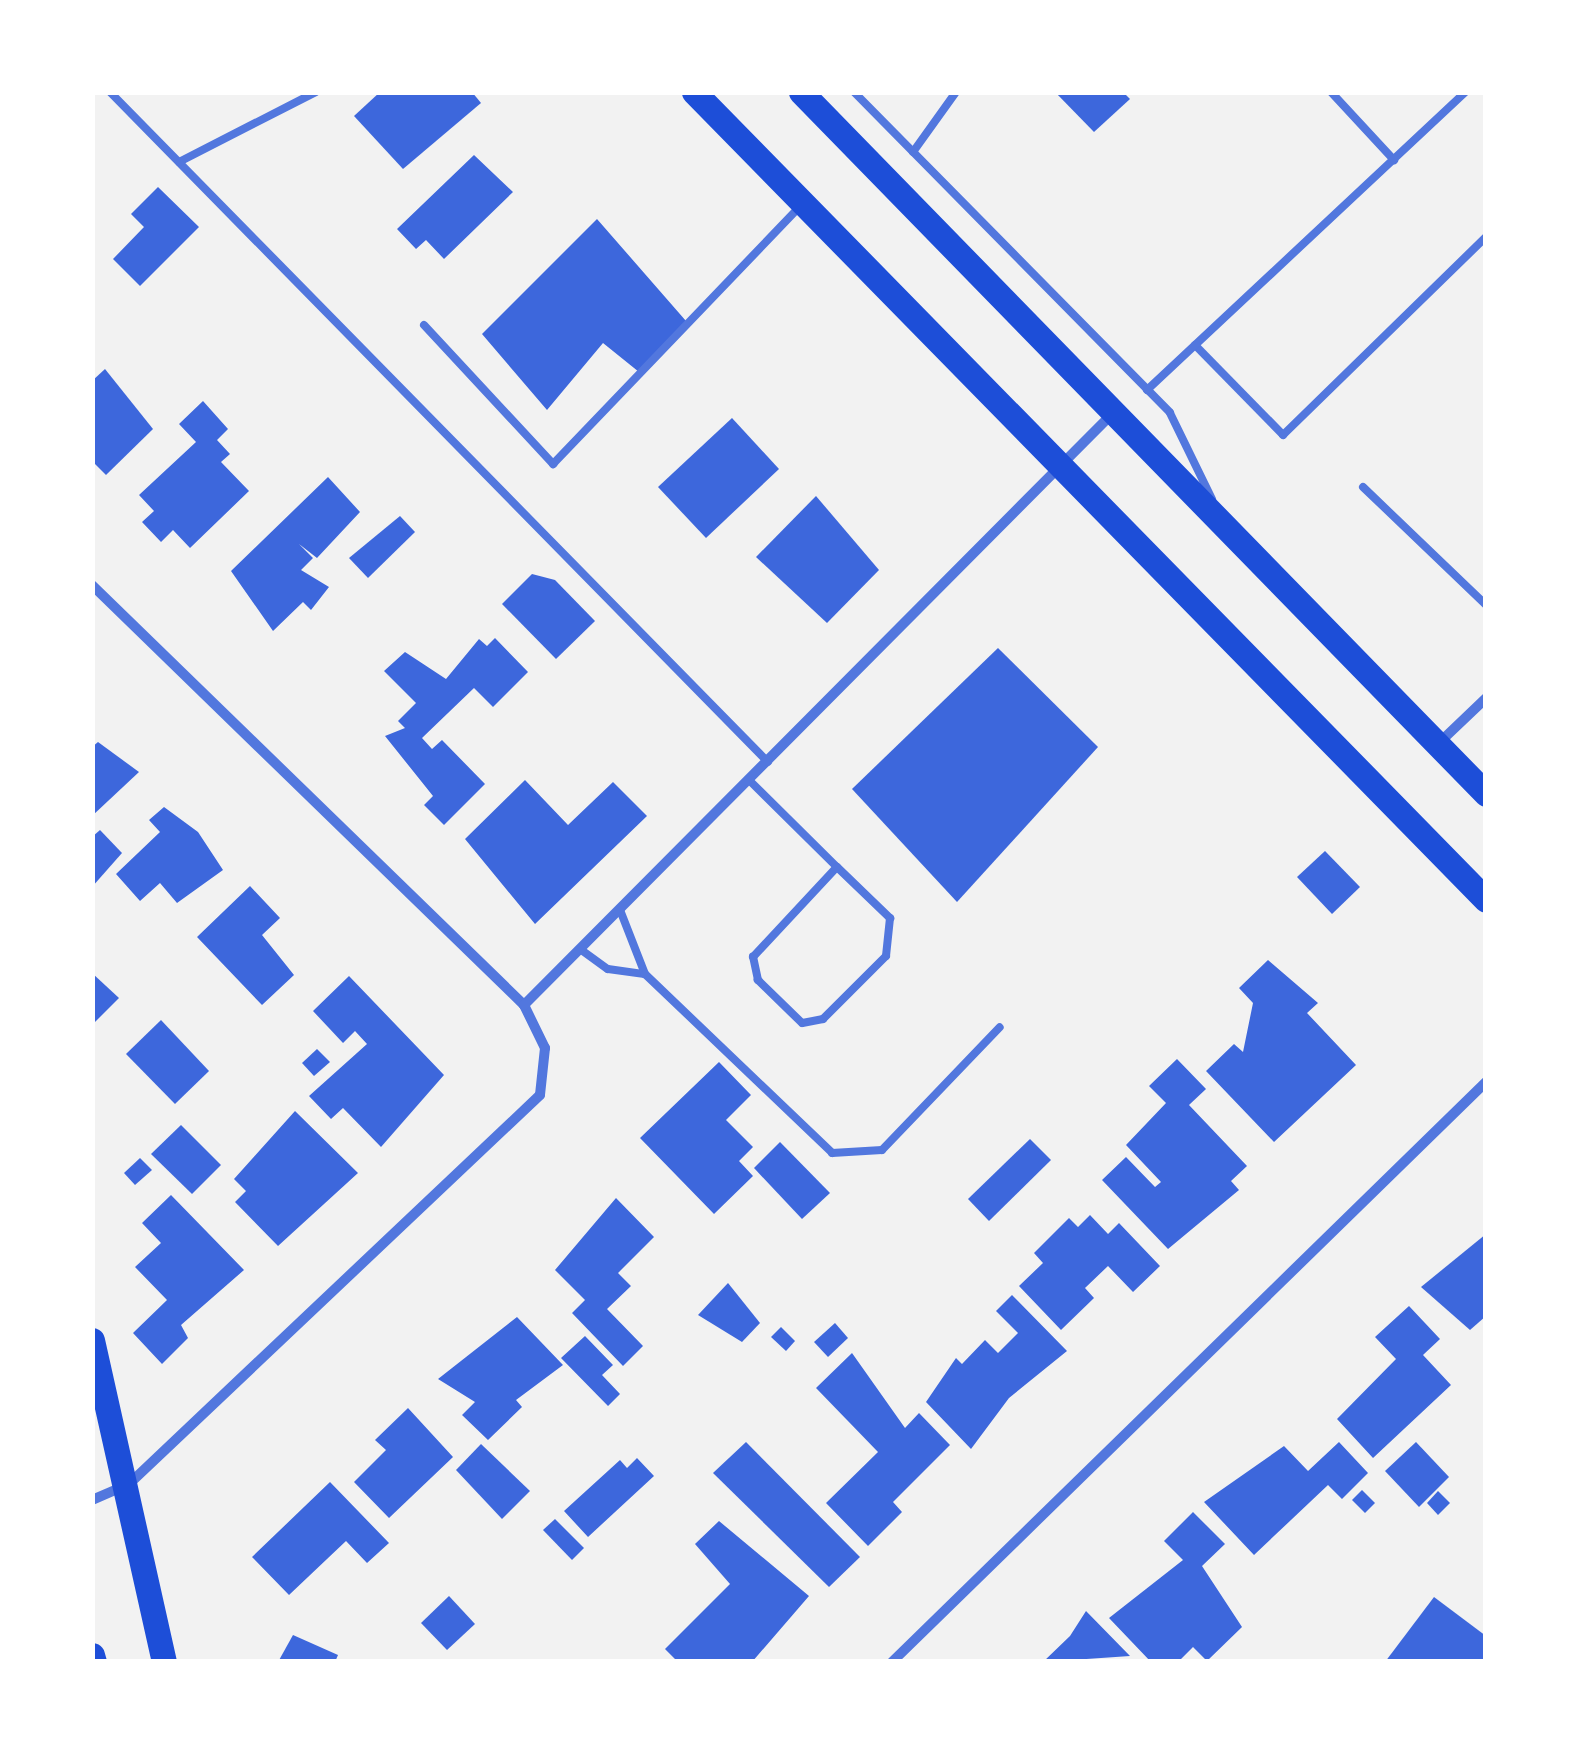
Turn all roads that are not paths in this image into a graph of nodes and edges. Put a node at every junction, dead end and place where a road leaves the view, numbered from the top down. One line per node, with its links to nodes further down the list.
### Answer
1 (110, 92): 11 (lane)
2 (316, 92): 11 (lane)
3 (694, 92): 12 (main road)
4 (800, 92): 17 (main road)
5 (854, 92): 9 (lane)
6 (956, 92): 9 (lane)
7 (1331, 92): 10 (lane)
8 (1466, 92): 10 (lane)
9 (913, 152): 16 (lane)
10 (1394, 160): 15 (lane)
11 (179, 162): 25 (lane)
12 (803, 203): 14 (lane); 18 (main road)
13 (1486, 237): 15 (lane)
14 (424, 325)
15 (1195, 346): 16 (lane)
16 (1147, 390): 20 (lane)
17 (1113, 413): 18 (street); 20 (main road)
18 (1064, 467): 25 (street); 29 (main road)
19 (1363, 486): 22 (lane)
20 (1228, 530): 24 (main road)
21 (92, 585): 33 (street)
22 (1486, 606)
23 (1486, 698): 24 (street)
24 (1437, 744): 27 (main road)
25 (768, 762): 26 (street)
26 (750, 780): 28 (lane); 30 (street)
27 (1486, 794)
28 (837, 866): 28 (lane)
29 (1486, 900)
30 (620, 910): 31 (street); 32 (lane)
31 (580, 949): 32 (lane); 33 (street)
32 (645, 974): 34 (lane)
33 (524, 1005): 37 (street)
34 (1000, 1027)
35 (1486, 1082): 40 (street)
36 (92, 1340): 37 (main road)
37 (129, 1484): 38 (street); 39 (main road)
38 (92, 1500)
39 (164, 1662)
40 (892, 1662)

